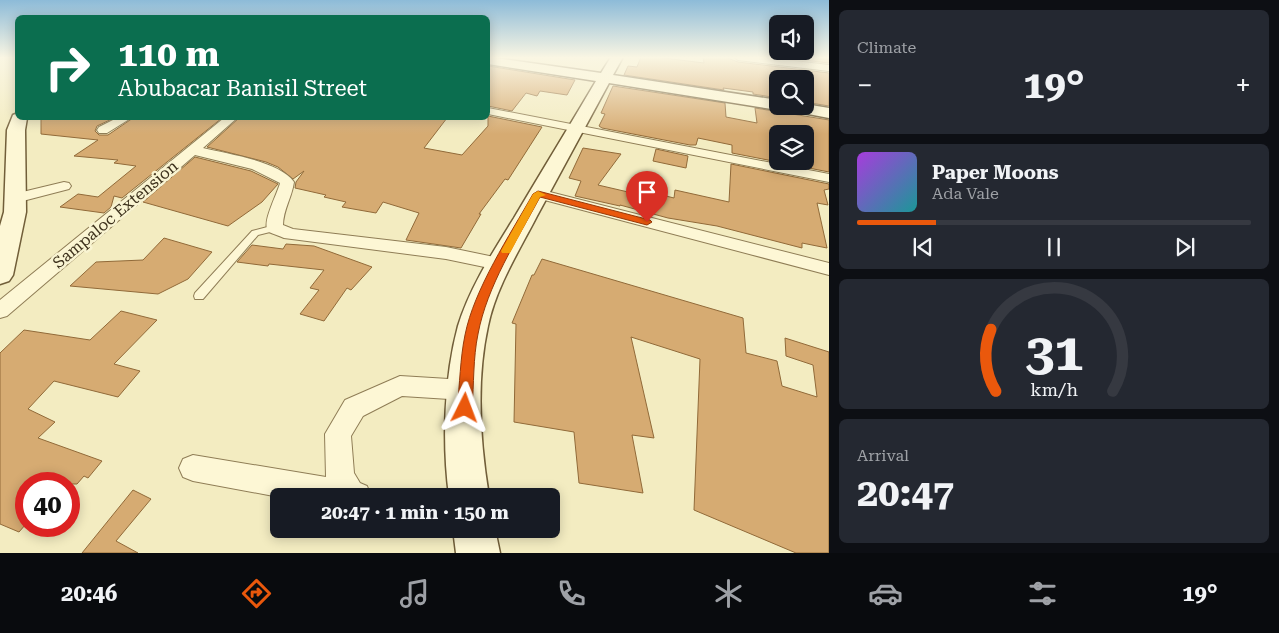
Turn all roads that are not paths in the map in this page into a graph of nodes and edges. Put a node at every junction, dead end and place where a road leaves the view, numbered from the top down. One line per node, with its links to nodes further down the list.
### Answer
1 (602, 83): 10 (street)
2 (680, 83): 3 (street)
3 (769, 103)
4 (814, 110): 6 (street)
5 (490, 112): 10 (street)
6 (829, 113)
7 (19, 120): 17 (street)
8 (121, 120): 11 (street)
9 (229, 120): 12 (street, Sampaloc Extension)
10 (575, 128): 13 (street); 16 (street)
11 (103, 130)
12 (192, 150): 14 (street); 23 (street, Sampaloc Extension)
13 (829, 178)
14 (287, 182): 18 (street)
15 (64, 186): 17 (street)
16 (538, 194): 19 (street); 20 (street)
17 (12, 207): 21 (street)
18 (275, 228): 19 (street); 22 (lane)
19 (499, 264): 24 (street)
20 (829, 269)
21 (0, 275)
22 (199, 296)
23 (0, 310)
24 (465, 390): 27 (street); 28 (street)
25 (193, 468): 26 (street)
26 (308, 488)
27 (348, 488)
28 (468, 488)
29 (476, 538): 30 (street)
30 (478, 553)

